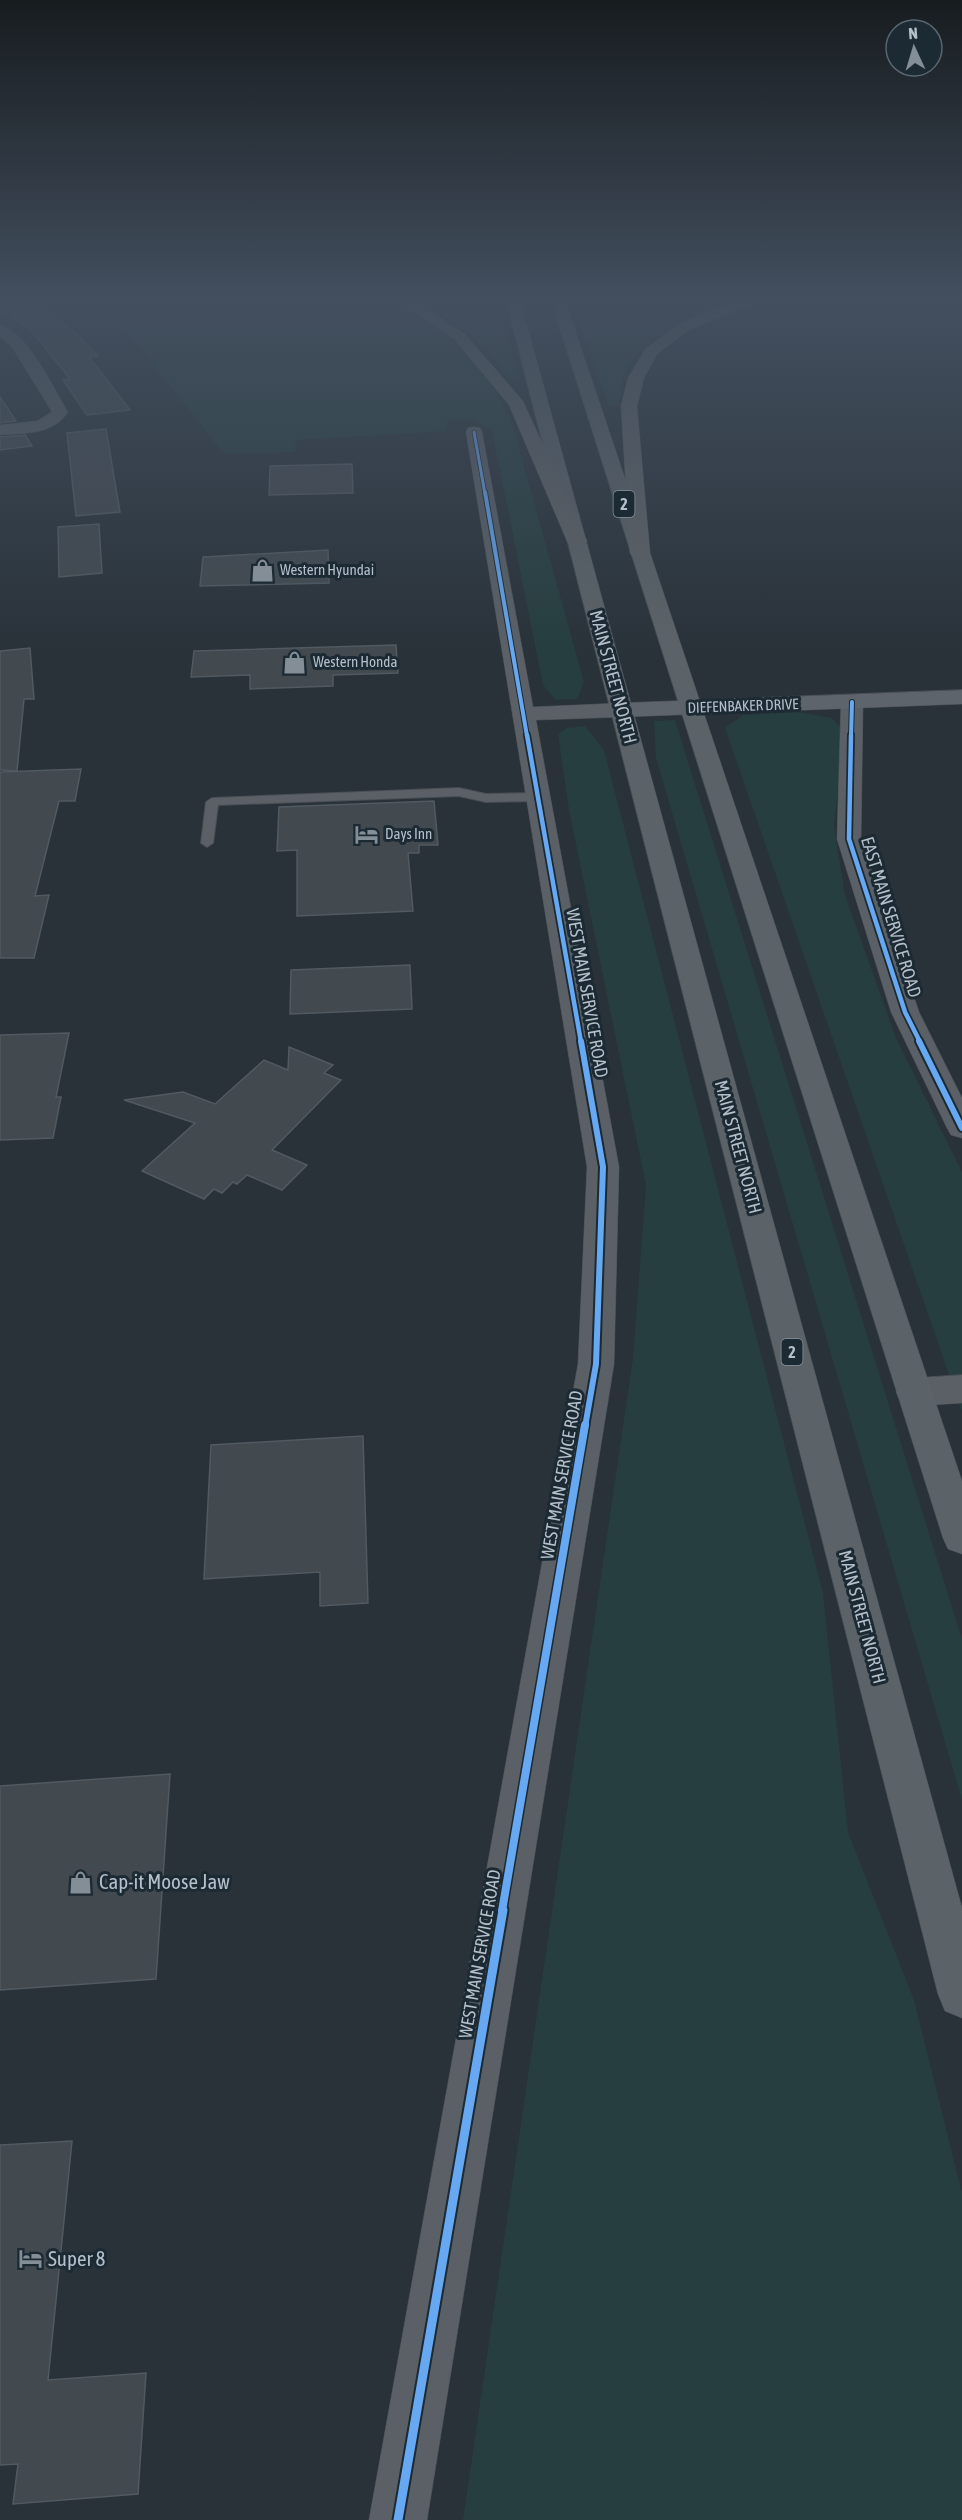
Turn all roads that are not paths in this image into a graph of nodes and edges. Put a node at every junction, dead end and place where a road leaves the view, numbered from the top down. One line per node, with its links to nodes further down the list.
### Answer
1 (56, 418): 6 (street)
2 (524, 418): 8 (highway)
3 (544, 418): 8 (main road, MAIN STREET NORTH / 2)
4 (596, 418): 9 (main road, 2)
5 (630, 418): 9 (highway)
6 (0, 430)
7 (474, 432): 14 (street, WEST MAIN SERVICE ROAD)
8 (577, 541): 13 (main road, MAIN STREET NORTH / 2)
9 (640, 553): 12 (main road, 2)
10 (962, 697): 11 (street, DIEFENBAKER DRIVE)
11 (852, 702): 12 (street, DIEFENBAKER DRIVE); 17 (street, EAST MAIN SERVICE ROAD)
12 (689, 708): 13 (street, DIEFENBAKER DRIVE); 19 (main road, 2)
13 (622, 710): 14 (street, DIEFENBAKER DRIVE); 21 (main road, MAIN STREET NORTH / 2)
14 (523, 714): 15 (street, WEST MAIN SERVICE ROAD)
15 (538, 797): 16 (lane); 22 (street, WEST MAIN SERVICE ROAD)
16 (207, 843)
17 (962, 1128)
18 (962, 1389): 19 (street)
19 (914, 1392): 20 (main road, 2)
20 (962, 1538)
21 (962, 1994)
22 (398, 2520)

